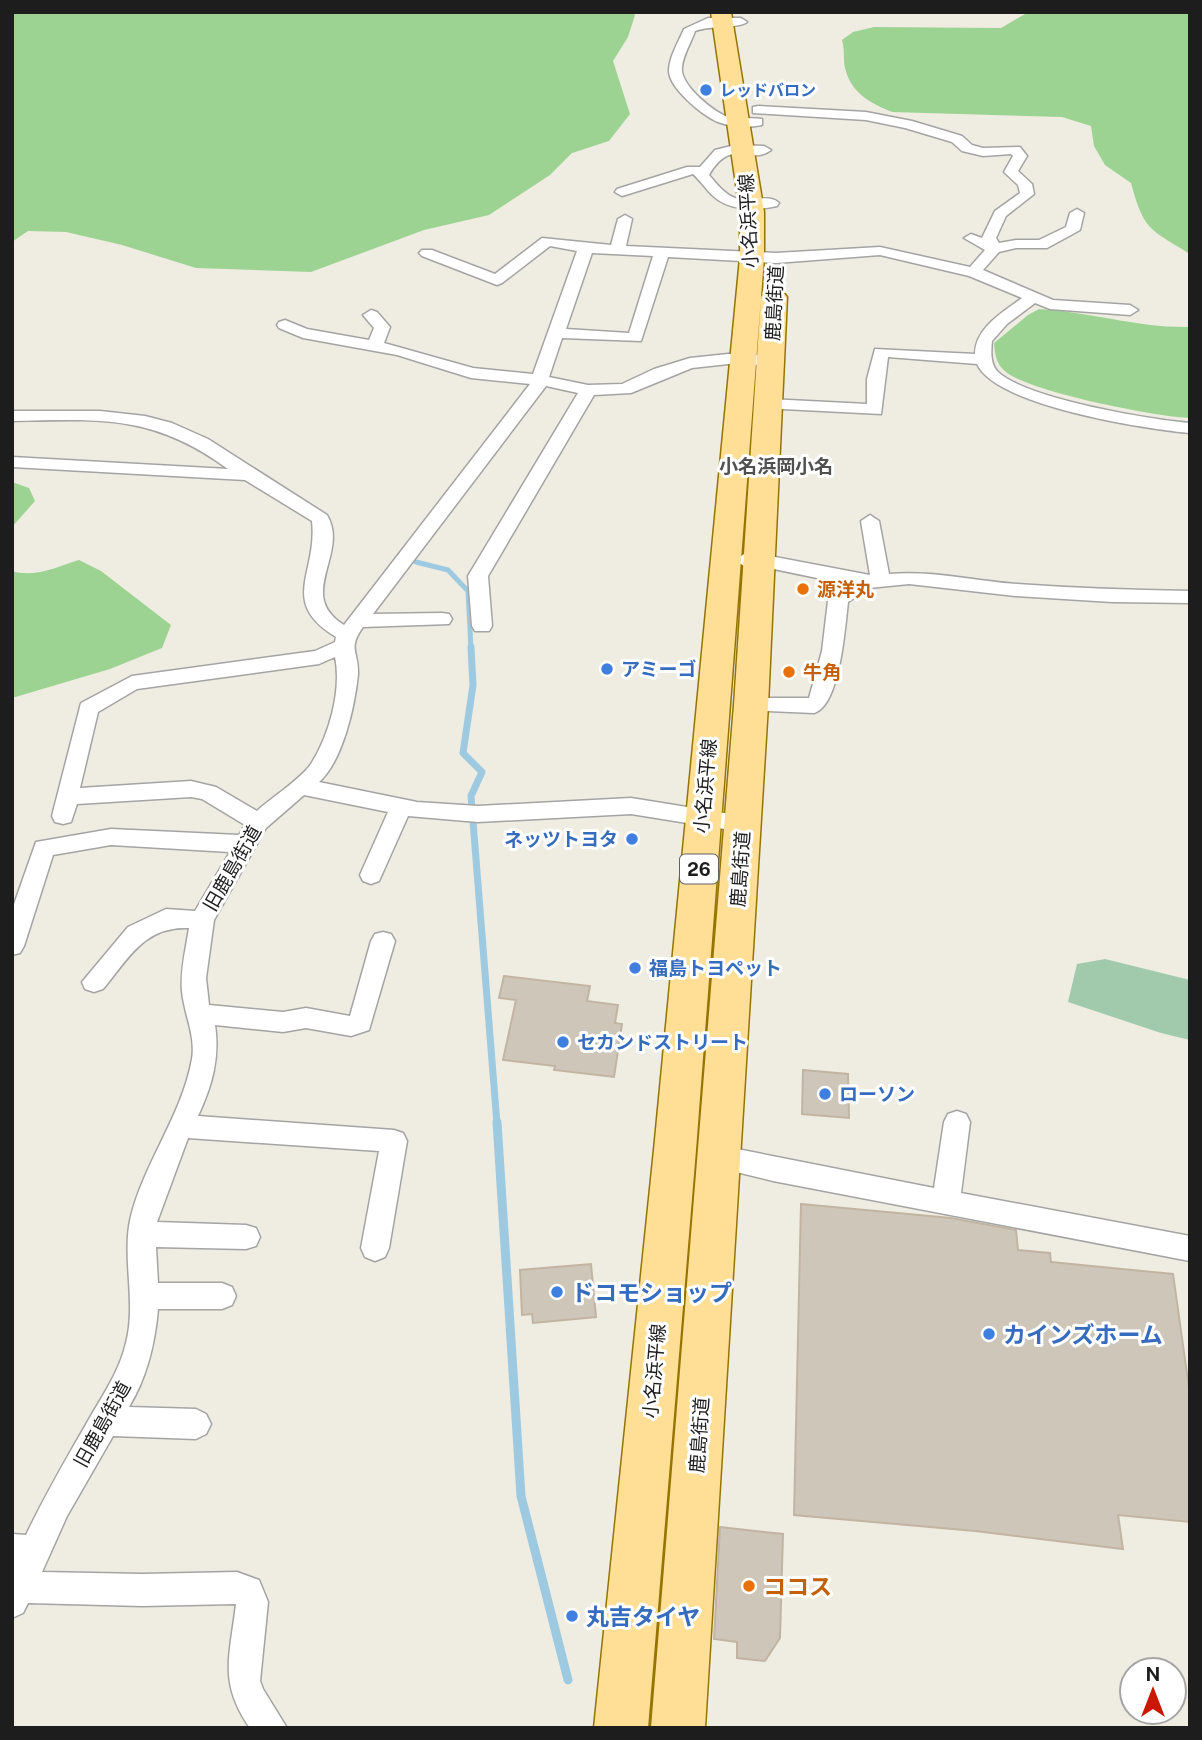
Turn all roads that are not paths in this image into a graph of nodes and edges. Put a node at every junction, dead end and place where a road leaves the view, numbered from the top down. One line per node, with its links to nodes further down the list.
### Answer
1 (731, 17): 2 (main road, 小名浜平線 / 26); 2 (street)
2 (753, 130): 3 (street); 5 (main road, 小名浜平線 / 26); 7 (street)
3 (703, 172): 4 (street); 5 (street)
4 (622, 192)
5 (761, 204): 16 (main road, 小名浜平線 / 26)
6 (983, 204): 7 (street)
7 (1000, 214): 12 (street)
8 (1077, 214): 12 (street)
9 (625, 219): 13 (street)
10 (971, 238): 12 (street)
11 (586, 248): 13 (street); 14 (street); 22 (street)
12 (994, 249): 17 (street)
13 (617, 251): 15 (street)
14 (427, 253)
15 (660, 254): 16 (street); 22 (street)
16 (764, 258): 17 (street); 24 (main road, 小名浜平線 / 26)
17 (974, 272): 18 (street)
18 (1032, 298): 19 (street); 25 (street)
19 (1130, 310)
20 (371, 315): 23 (street)
21 (285, 325): 23 (street)
22 (556, 333): 26 (street)
23 (373, 346): 26 (street)
24 (758, 360): 27 (street); 28 (main road, 鹿島街道 / 26); 34 (main road, 小名浜平線 / 26)
25 (984, 360): 28 (street); 30 (street)
26 (541, 380): 27 (street); 39 (street)
27 (588, 390): 38 (street)
28 (769, 404): 34 (main road, 鹿島街道 / 26)
29 (12, 415): 32 (street)
30 (1190, 428)
31 (12, 463): 32 (street)
32 (249, 475): 39 (street)
33 (870, 522): 35 (street)
34 (743, 559): 35 (street); 40 (main road, 鹿島街道 / 26); 43 (main road, 小名浜平線 / 26)
35 (872, 580): 36 (street); 40 (street)
36 (1189, 596)
37 (442, 619): 39 (street)
38 (482, 626)
39 (349, 634): 41 (street, 旧鹿島街道); 44 (street)
40 (751, 705): 45 (main road, 鹿島街道 / 26)
41 (302, 786): 42 (street); 44 (street, 旧鹿島街道)
42 (401, 807): 43 (street); 47 (street)
43 (703, 816): 45 (street); 56 (main road, 小名浜平線 / 26)
44 (258, 822): 46 (street, 旧鹿島街道)
45 (743, 824): 57 (main road, 鹿島街道 / 26)
46 (244, 845): 48 (street); 49 (street, 旧鹿島街道)
47 (371, 875)
48 (22, 887): 51 (street)
49 (202, 920): 52 (street); 53 (street, 旧鹿島街道)
50 (383, 941): 53 (street)
51 (12, 946)
52 (94, 982)
53 (200, 1014): 55 (street, 旧鹿島街道)
54 (957, 1122): 58 (street)
55 (180, 1126): 59 (street, 旧鹿島街道); 61 (street)
56 (675, 1150): 57 (street); 70 (main road, 小名浜平線 / 26)
57 (720, 1156): 58 (street); 71 (main road, 鹿島街道 / 26)
58 (946, 1201): 62 (street)
59 (142, 1234): 60 (street); 63 (street, 旧鹿島街道)
60 (246, 1237)
61 (375, 1248)
62 (1190, 1249)
63 (145, 1296): 64 (street); 65 (street, 旧鹿島街道)
64 (222, 1296)
65 (104, 1421): 66 (street); 67 (street, 旧鹿島街道)
66 (196, 1424)
67 (24, 1550): 68 (street, 旧鹿島街道)
68 (16, 1595): 69 (street)
69 (270, 1728)
70 (621, 1728)
71 (678, 1728)

